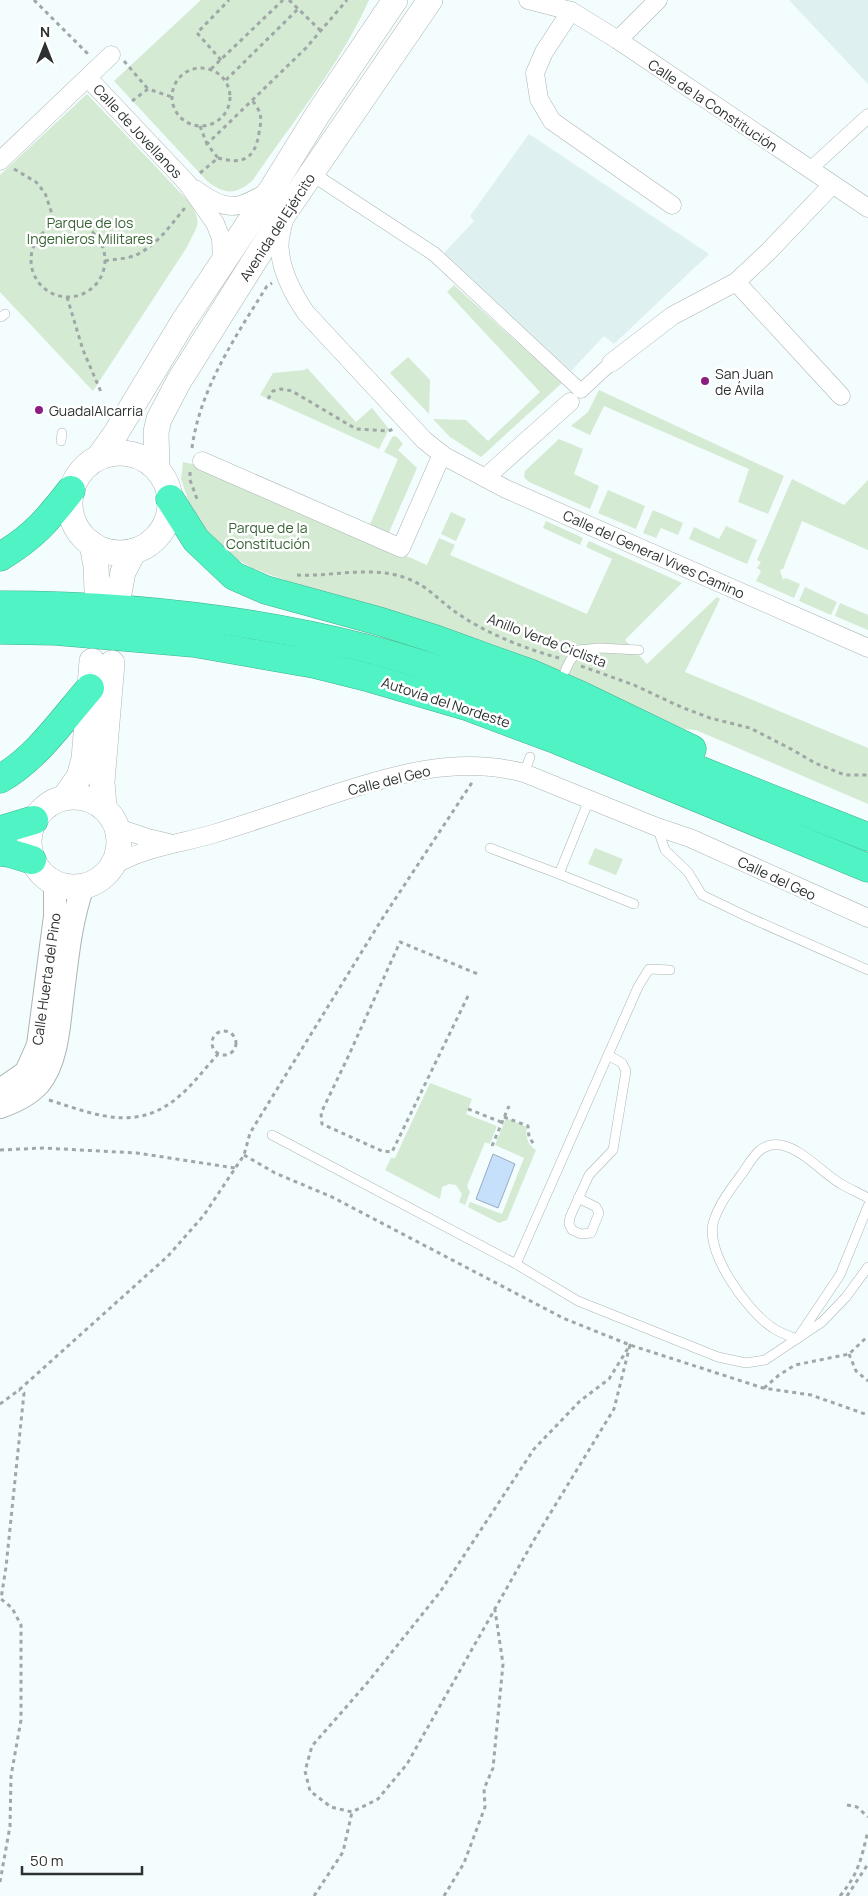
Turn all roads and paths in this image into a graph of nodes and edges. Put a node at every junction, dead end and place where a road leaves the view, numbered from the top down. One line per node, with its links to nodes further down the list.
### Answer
1 (34, 0): 16 (path)
2 (229, 0): 15 (path)
3 (283, 0): 15 (path)
4 (289, 0): 12 (path)
5 (347, 0): 13 (path)
6 (395, 0): 32 (main road, Avenida del Ejército)
7 (443, 0): 11 (street)
8 (528, 0): 10 (street, Calle de la Constitución)
9 (658, 0): 14 (street)
10 (567, 5): 14 (street, Calle de la Constitución); 33 (street)
11 (426, 7): 29 (main road, Avenida del Ejército)
12 (298, 9): 13 (path); 18 (path)
13 (321, 31): 21 (path)
14 (618, 40): 28 (street, Calle de la Constitución)
15 (221, 60): 17 (path)
16 (105, 64): 19 (path); 22 (street, Calle de Jovellanos); 27 (street)
17 (212, 69): 18 (path); 20 (path)
18 (226, 80): 24 (path)
19 (148, 89): 20 (path); 22 (path)
20 (172, 97): 24 (path)
21 (252, 100): 25 (path); 26 (path)
22 (119, 111): 30 (street, Calle de Jovellanos)
23 (868, 116): 28 (street)
24 (200, 126): 25 (path)
25 (207, 144): 26 (path)
26 (218, 158): 30 (path)
27 (0, 161): 36 (path)
28 (809, 170): 31 (street, Calle de la Constitución)
29 (312, 174): 35 (main road, Avenida del Ejército); 45 (street)
30 (187, 183): 32 (street, Calle de Jovellanos); 37 (path); 38 (street, Calle de Jovellanos)
31 (832, 185): 34 (street, Calle de la Constitución); 40 (street)
32 (271, 190): 38 (main road, Avenida del Ejército)
33 (672, 205)
34 (868, 208)
35 (285, 212): 39 (street, Calle del General Vives Camino); 51 (main road, Avenida del Ejército)
36 (56, 226): 37 (path); 41 (path)
37 (105, 261): 41 (path)
38 (222, 263): 49 (main road, Avenida del Ejército)
39 (285, 275): 47 (street, Calle del General Vives Camino); 50 (path)
40 (736, 282): 42 (street); 44 (street)
41 (67, 297): 43 (path)
42 (611, 364): 45 (street)
43 (101, 392)
44 (841, 396)
45 (576, 397): 52 (street)
46 (268, 398): 47 (path)
47 (409, 424): 48 (street, Calle del General Vives Camino)
48 (442, 454): 50 (street); 52 (street, Calle del General Vives Camino)
49 (99, 457): 51 (main road); 53 (main road)
50 (194, 461): 55 (path)
51 (157, 468): 54 (main road)
52 (485, 478): 63 (street, Calle del General Vives Camino)
53 (71, 490): 56 (main road); 58 (highway)
54 (170, 499): 57 (main road); 79 (highway)
55 (199, 504)
56 (92, 544): 57 (main road); 57 (main road)
57 (134, 551)
58 (0, 558)
59 (297, 575): 65 (path, Anillo Verde Ciclista)
60 (0, 605): 79 (highway, Autovía del Nordeste)
61 (0, 630): 68 (highway, Autovía del Nordeste)
62 (0, 643): 68 (highway)
63 (868, 648)
64 (639, 650): 65 (lane)
65 (570, 661): 66 (lane); 70 (path, Anillo Verde Ciclista)
66 (565, 671)
67 (90, 688): 71 (highway); 72 (main road); 74 (main road)
68 (466, 706): 85 (highway, Autovía del Nordeste)
69 (483, 766): 73 (street, Calle del Geo); 80 (street, Calle del Geo); 108 (path)
70 (868, 775)
71 (0, 779)
72 (65, 797): 74 (main road); 75 (main road)
73 (589, 800): 77 (street, Calle del Geo); 86 (lane)
74 (104, 807): 76 (main road)
75 (34, 820): 78 (highway); 83 (main road)
76 (118, 828): 80 (street, Calle del Geo); 84 (main road)
77 (657, 828): 90 (street, Calle del Geo); 92 (lane)
78 (0, 830)
79 (868, 837)
80 (177, 844): 84 (street, Calle del Geo)
81 (490, 848): 86 (lane)
82 (0, 852): 83 (highway)
83 (32, 860): 87 (main road)
84 (113, 866): 88 (main road)
85 (868, 868)
86 (559, 874): 89 (lane)
87 (55, 883): 88 (main road); 97 (street, Calle Huerta del Pino)
88 (83, 886): 98 (street)
89 (634, 904)
90 (868, 918)
91 (670, 970): 96 (lane)
92 (868, 970)
93 (478, 974): 94 (path)
94 (468, 996)
95 (218, 1054): 95 (path); 98 (path)
96 (608, 1054): 110 (lane); 113 (lane)
97 (0, 1088)
98 (29, 1094): 100 (street)
99 (508, 1106): 102 (path)
100 (0, 1107)
101 (468, 1109): 103 (path)
102 (504, 1117): 103 (path); 106 (path)
103 (501, 1122): 105 (path)
104 (272, 1135): 113 (lane)
105 (492, 1146)
106 (536, 1146)
107 (0, 1150): 109 (path)
108 (244, 1155): 109 (path); 117 (path)
109 (235, 1168): 121 (path)
110 (578, 1198)
111 (868, 1198): 116 (lane)
112 (868, 1206): 116 (lane)
113 (516, 1264): 116 (lane)
114 (868, 1267): 116 (lane)
115 (868, 1336): 118 (path)
116 (797, 1339)
117 (630, 1345): 120 (path); 124 (path); 126 (path)
118 (849, 1354): 119 (path); 120 (path)
119 (868, 1381)
120 (763, 1388): 123 (path)
121 (19, 1390): 122 (path); 130 (path)
122 (0, 1404)
123 (868, 1415)
124 (495, 1609): 126 (path); 132 (path)
125 (847, 1805): 127 (path)
126 (352, 1812): 131 (path)
127 (868, 1817)
128 (868, 1831): 133 (path)
129 (868, 1864): 134 (path)
130 (0, 1882)
131 (314, 1896)
132 (444, 1896)
133 (840, 1896)
134 (847, 1896)

